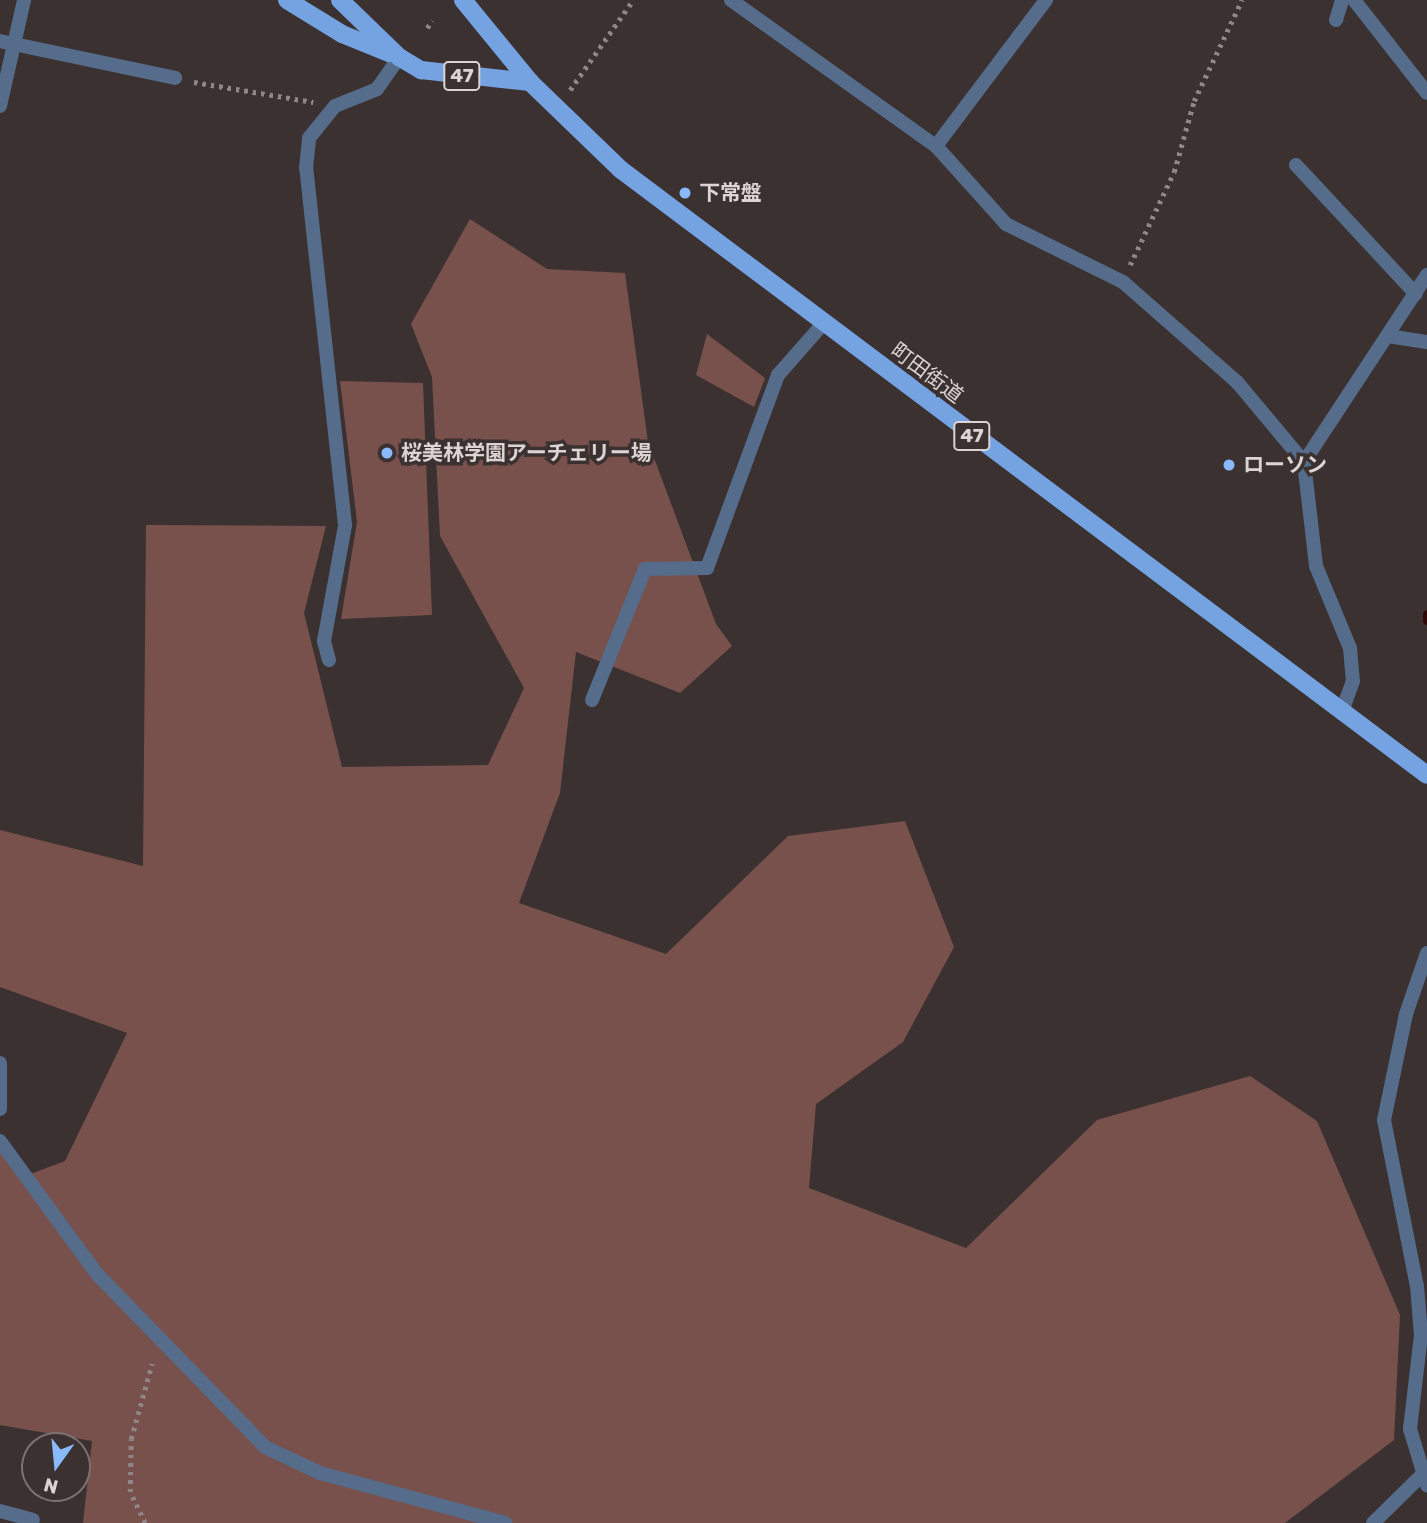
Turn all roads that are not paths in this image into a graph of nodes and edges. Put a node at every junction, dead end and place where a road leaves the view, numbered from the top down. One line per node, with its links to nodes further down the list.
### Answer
1 (24, 0): 10 (street)
2 (287, 0): 11 (main road, 47)
3 (340, 0): 11 (main road, 47)
4 (463, 0): 13 (main road, 町田街道 / 47)
5 (731, 0): 16 (street)
6 (1046, 0): 16 (street)
7 (1342, 0): 9 (street)
8 (1354, 0): 14 (street)
9 (1336, 20)
10 (7, 42): 12 (street); 15 (street)
11 (399, 57): 13 (main road, 47); 24 (street)
12 (175, 78)
13 (530, 82): 20 (main road, 町田街道 / 47)
14 (1427, 93)
15 (1, 98)
16 (936, 146): 23 (street)
17 (1296, 165): 19 (street)
18 (1427, 275): 19 (street)
19 (1416, 294): 21 (street)
20 (823, 324): 25 (street); 26 (main road, 町田街道 / 47)
21 (1388, 336): 22 (street); 23 (street)
22 (1427, 342)
23 (1304, 462): 26 (street)
24 (329, 660)
25 (592, 700)
26 (1342, 712): 27 (main road, 町田街道 / 47)
27 (1427, 775)
28 (1427, 953): 32 (street)
29 (0, 1063): 30 (street)
30 (0, 1109)
31 (0, 1141): 35 (street)
32 (1423, 1481): 36 (street)
33 (0, 1511): 34 (street)
34 (33, 1520)
35 (505, 1523)
36 (1373, 1523)

